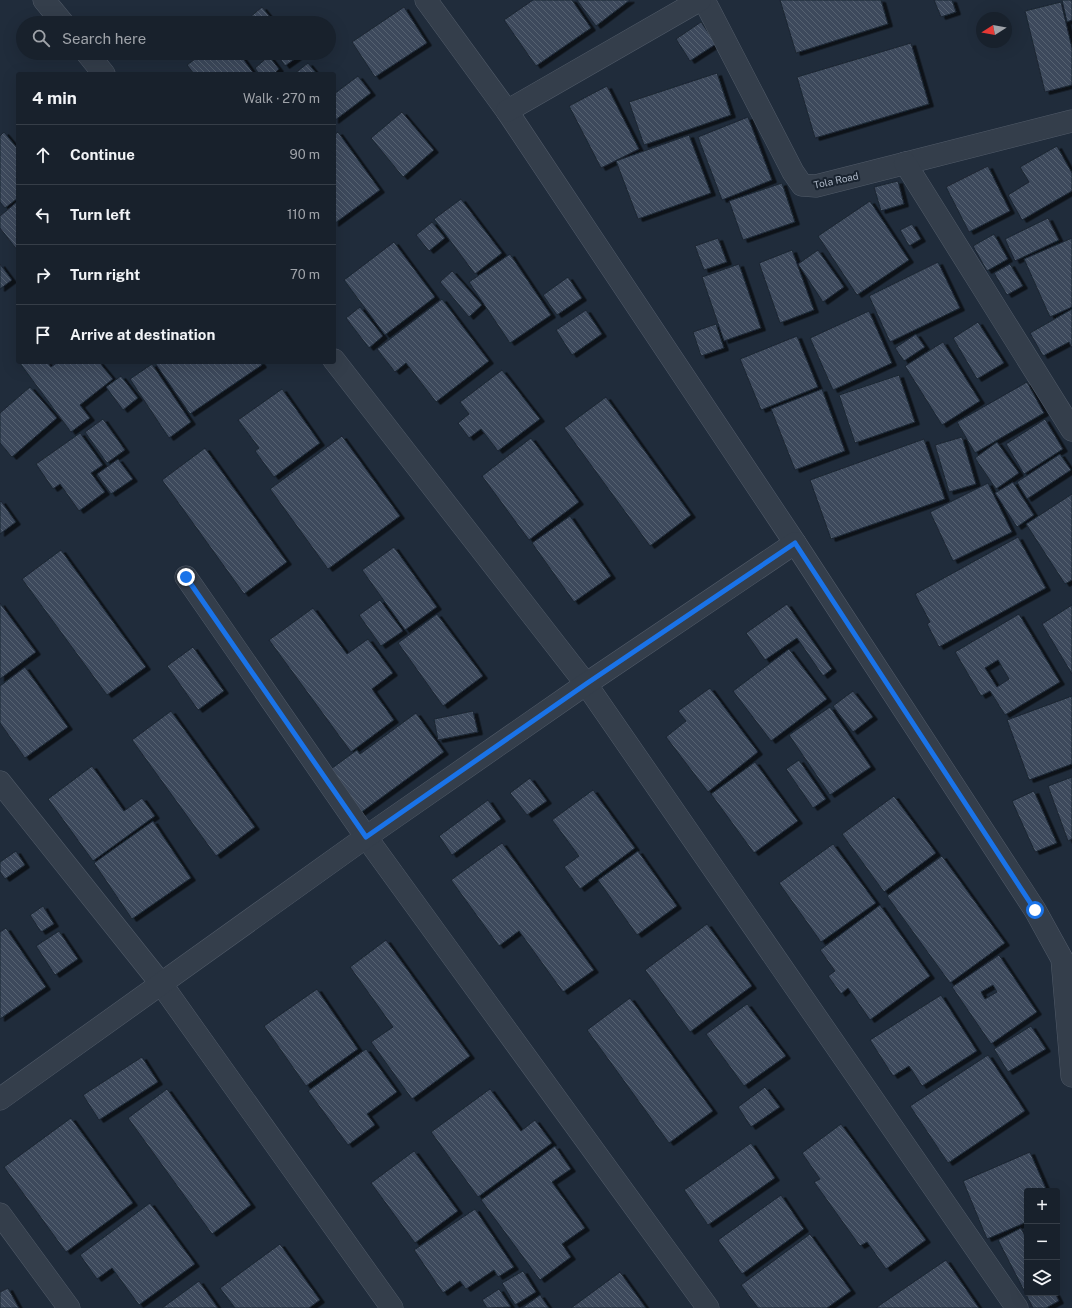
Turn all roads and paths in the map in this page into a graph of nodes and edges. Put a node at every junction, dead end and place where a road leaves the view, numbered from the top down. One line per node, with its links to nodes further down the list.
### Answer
1 (44, 0): 5 (street)
2 (426, 0): 8 (street)
3 (700, 0): 8 (street)
4 (704, 0): 10 (street, Tola Road)
5 (57, 16)
6 (93, 60): 7 (street)
7 (102, 72)
8 (507, 111): 13 (street)
9 (1072, 121): 10 (street, Tola Road)
10 (905, 164): 12 (street)
11 (336, 363): 15 (street)
12 (1072, 430)
13 (795, 543): 15 (street); 19 (street)
14 (186, 577): 17 (street)
15 (586, 684): 17 (street); 25 (street)
16 (0, 782): 18 (street)
17 (366, 837): 18 (street); 24 (street)
18 (162, 985): 20 (street); 23 (street)
19 (1072, 1076)
20 (0, 1099)
21 (0, 1214): 22 (street)
22 (68, 1308)
23 (392, 1308)
24 (708, 1308)
25 (1017, 1308)

